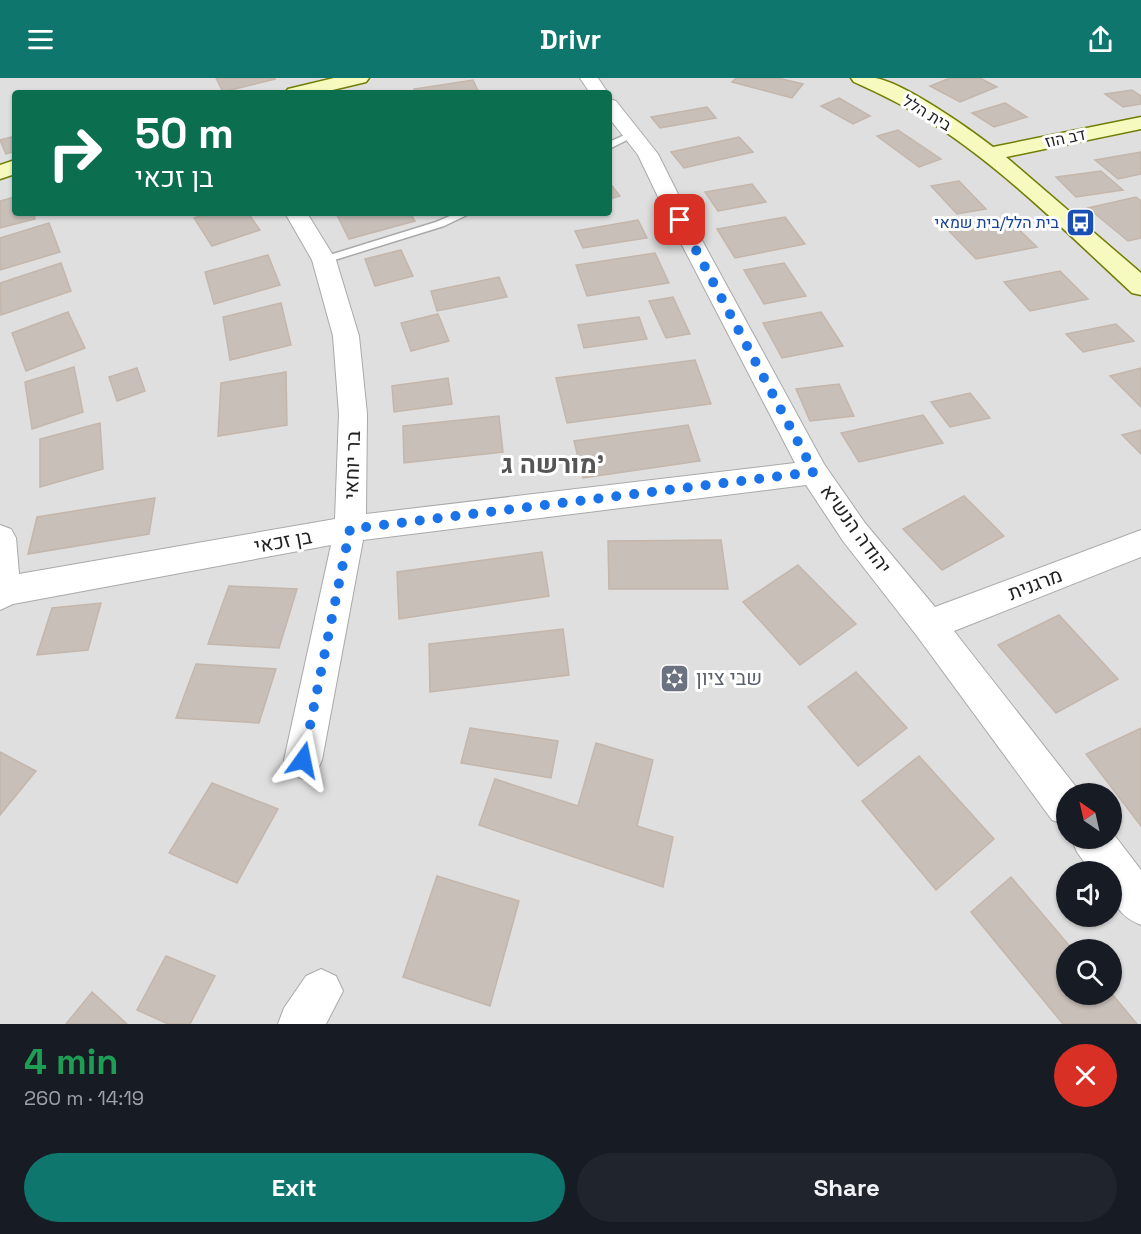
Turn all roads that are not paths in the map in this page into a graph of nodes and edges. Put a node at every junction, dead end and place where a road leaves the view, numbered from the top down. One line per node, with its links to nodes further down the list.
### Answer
1 (359, 78): 3 (street)
2 (861, 78): 8 (street, בית הלל)
3 (308, 90)
4 (612, 109): 6 (street, יהודה הנשיא)
5 (1141, 123): 8 (street, דב הוז)
6 (632, 135): 7 (lane); 13 (street, יהודה הנשיא)
7 (612, 145)
8 (990, 154): 12 (street, בית הלל)
9 (298, 216): 11 (street, בר יוחאי)
10 (459, 216): 11 (lane)
11 (324, 261): 14 (street, בר יוחאי)
12 (1141, 287)
13 (814, 472): 14 (street, בן זכאי); 18 (street, יהודה הנשיא)
14 (350, 529): 17 (street, בן זכאי); 19 (street, בר יוחאי)
15 (0, 538): 17 (street)
16 (1141, 543): 18 (street, מרגנית)
17 (2, 593)
18 (929, 626): 20 (street, יהודה הנשיא)
19 (303, 760)
20 (1056, 793)
21 (1099, 849): 22 (street)
22 (1141, 904)

